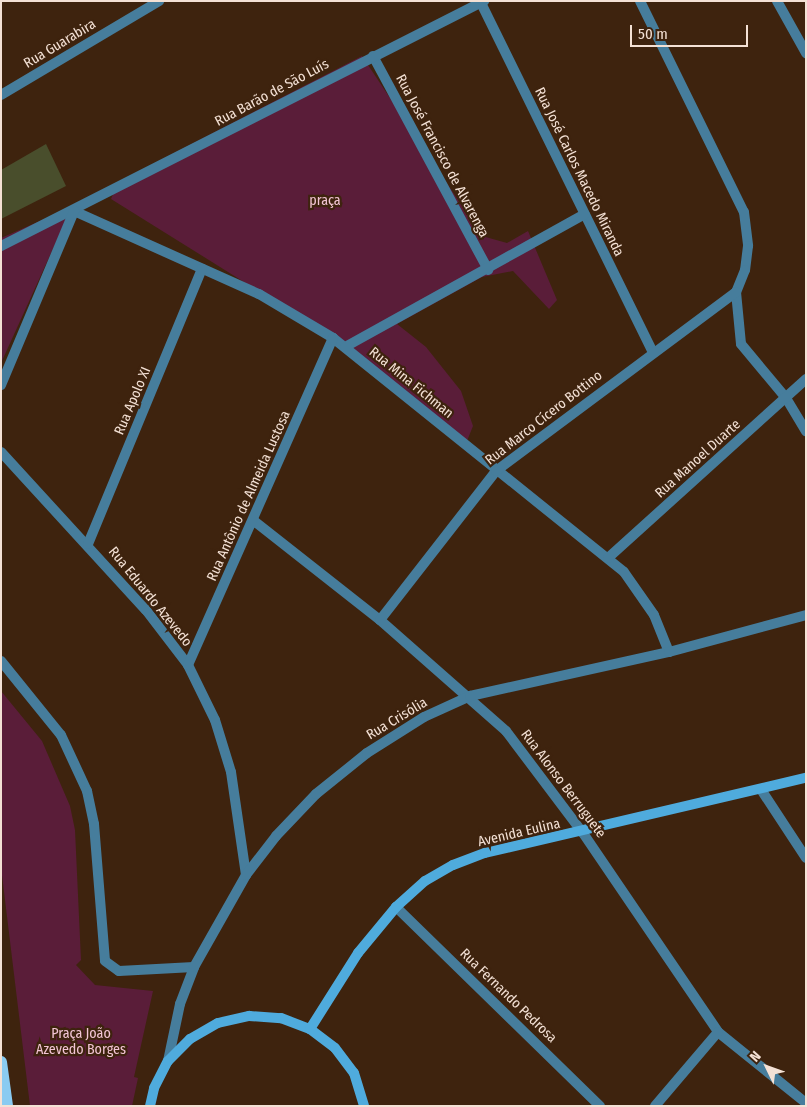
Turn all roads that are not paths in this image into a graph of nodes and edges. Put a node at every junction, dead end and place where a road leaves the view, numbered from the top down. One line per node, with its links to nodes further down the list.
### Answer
1 (159, 1): 7 (street, Rua Guarabira)
2 (640, 1): 13 (street)
3 (777, 1): 5 (street)
4 (483, 2): 6 (street, Rua Barão de São Luís); 9 (street, Rua José Carlos Macedo Miranda)
5 (806, 53)
6 (373, 56): 8 (street, Rua Barão de São Luís); 12 (street, Rua José Francisco de Alvarenga)
7 (1, 95)
8 (74, 212): 10 (street, Rua Barão de São Luís); 11 (street, Rua Mina Fichman); 18 (street)
9 (585, 214): 12 (street); 16 (street, Rua José Carlos Macedo Miranda)
10 (1, 246)
11 (202, 269): 14 (street, Rua Mina Fichman); 24 (street, Rua Apolo XI)
12 (488, 270): 15 (street)
13 (736, 292): 16 (street, Rua Marco Cícero Bottino); 19 (street)
14 (333, 338): 15 (street, Rua Mina Fichman); 23 (street, Rua Antônio de Almeida Lustosa)
15 (345, 347): 22 (street, Rua Mina Fichman)
16 (653, 352): 22 (street, Rua Marco Cícero Bottino)
17 (806, 379): 19 (street, Rua Manoel Duarte)
18 (1, 386)
19 (786, 398): 20 (street); 25 (street, Rua Manoel Duarte)
20 (806, 431)
21 (1, 452): 24 (street, Rua Eduardo Azevedo)
22 (496, 470): 25 (street, Rua Mina Fichman); 27 (street, Rua Marco Cícero Bottino)
23 (254, 520): 27 (street, Rua Alonso Berruguete); 30 (street, Rua Antônio de Almeida Lustosa)
24 (88, 544): 30 (street, Rua Eduardo Azevedo)
25 (608, 558): 28 (street, Rua Mina Fichman)
26 (806, 615): 28 (street, Rua Crisólia)
27 (380, 620): 31 (street, Rua Alonso Berruguete)
28 (669, 652): 31 (street, Rua Crisólia)
29 (1, 661): 38 (street)
30 (188, 665): 36 (street, Rua Eduardo Azevedo)
31 (470, 696): 34 (street, Rua Alonso Berruguete); 36 (street, Rua Crisólia)
32 (806, 778): 33 (street, Avenida Eulina)
33 (762, 791): 34 (street, Avenida Eulina); 35 (street)
34 (583, 833): 37 (street, Avenida Eulina); 40 (street, Rua Alonso Berruguete)
35 (806, 858)
36 (246, 875): 38 (street, Rua Crisólia)
37 (396, 907): 39 (street, Avenida Eulina); 47 (street, Rua Fernando Pedrosa)
38 (194, 967): 42 (street, Rua Crisólia)
39 (310, 1029): 42 (street); 46 (street)
40 (718, 1032): 43 (street, Rua Alonso Berruguete); 48 (street)
41 (1, 1062): 44 (main road)
42 (168, 1062): 45 (street)
43 (806, 1103)
44 (7, 1106)
45 (150, 1106)
46 (364, 1106)
47 (600, 1106)
48 (654, 1106)

